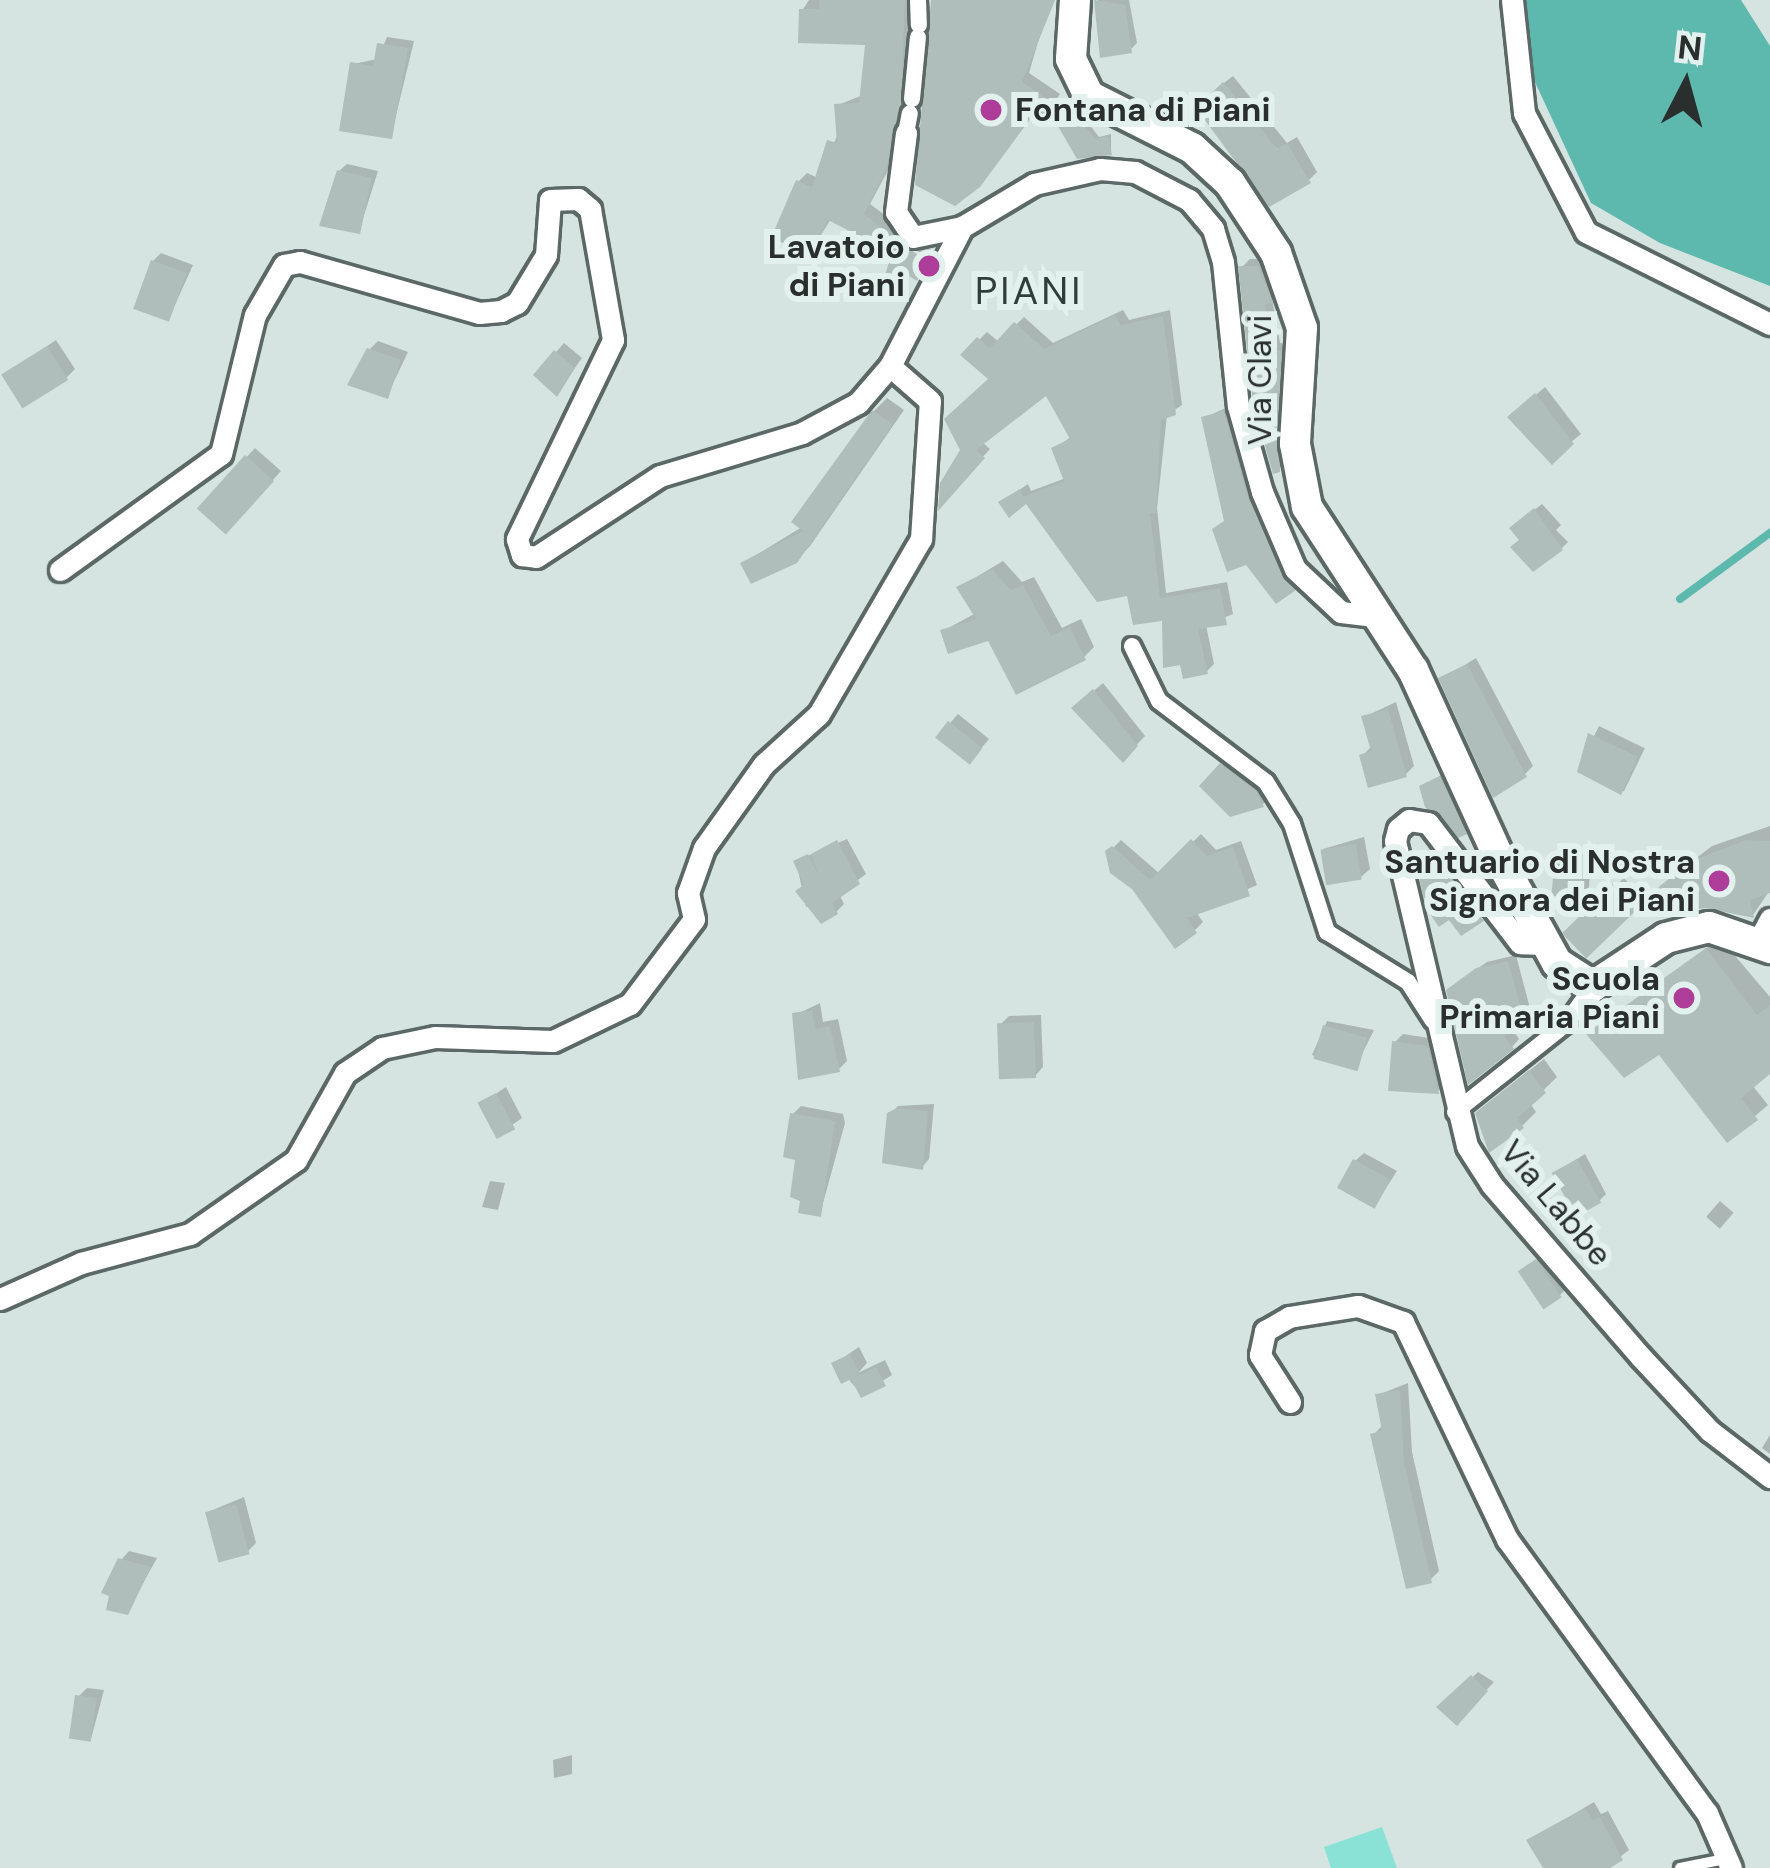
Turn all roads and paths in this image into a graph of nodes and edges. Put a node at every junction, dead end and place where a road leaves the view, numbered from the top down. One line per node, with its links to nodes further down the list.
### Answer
1 (918, 0): 4 (street)
2 (1075, 0): 9 (main road, Via Clavi)
3 (1512, 0): 6 (street)
4 (909, 115): 5 (street)
5 (962, 227): 7 (street); 9 (street)
6 (1770, 324)
7 (890, 366): 8 (street); 16 (street)
8 (59, 570)
9 (1379, 617): 12 (main road, Via Clavi)
10 (1132, 646): 14 (street)
11 (1766, 936): 13 (main road)
12 (1544, 944): 13 (main road); 14 (street, Via Labbe)
13 (1593, 986): 15 (street)
14 (1439, 1032): 15 (street, Via Labbe)
15 (1455, 1112): 18 (street, Via Labbe)
16 (0, 1299)
17 (1290, 1402): 19 (street)
18 (1770, 1477)
19 (1728, 1863): 20 (lane)
20 (1680, 1868)

